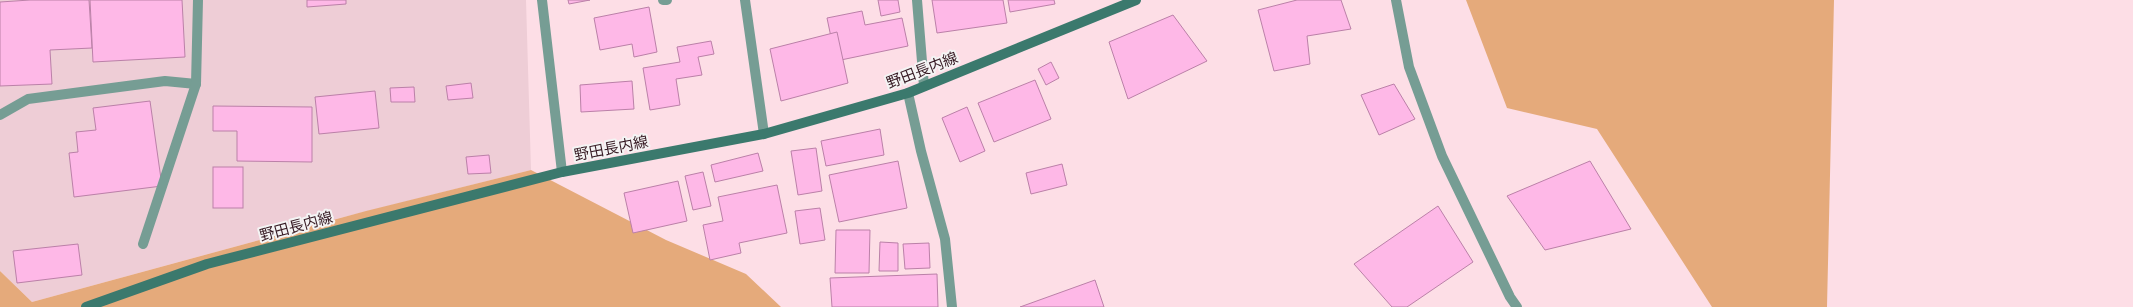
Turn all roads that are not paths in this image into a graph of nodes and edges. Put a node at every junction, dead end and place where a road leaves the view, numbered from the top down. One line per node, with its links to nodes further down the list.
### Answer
1 (198, 0): 9 (street)
2 (542, 0): 14 (street)
3 (663, 0): 4 (street)
4 (667, 0)
5 (745, 0): 13 (street)
6 (917, 0): 10 (street)
7 (1136, 0): 10 (main road, 野田長内線)
8 (1396, 0): 18 (street)
9 (196, 84): 12 (street); 15 (street)
10 (924, 86): 11 (main road, 野田長内線)
11 (908, 93): 13 (main road, 野田長内線); 17 (street)
12 (0, 115)
13 (764, 134): 14 (main road, 野田長内線)
14 (562, 172): 16 (main road, 野田長内線)
15 (143, 244)
16 (86, 307)
17 (952, 307)
18 (1517, 307)

